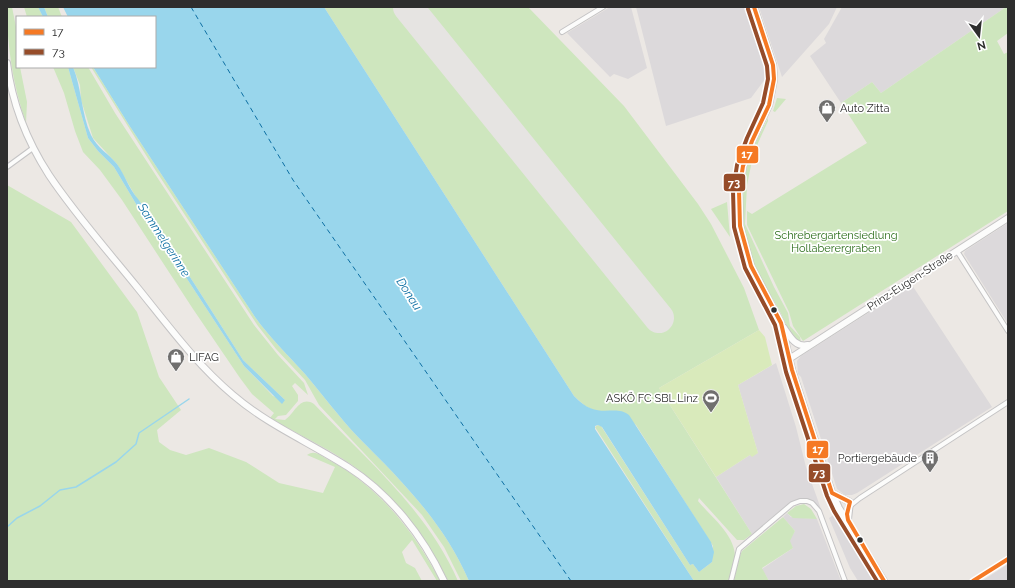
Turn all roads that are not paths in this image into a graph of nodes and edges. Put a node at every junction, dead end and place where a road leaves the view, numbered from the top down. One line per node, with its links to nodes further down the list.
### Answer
1 (603, 7): 3 (street)
2 (754, 7): 9 (street)
3 (562, 32)
4 (7, 63): 5 (street)
5 (33, 148): 6 (street); 21 (street)
6 (7, 167)
7 (1008, 218): 8 (street, Prinz-Eugen-Straße)
8 (957, 251): 10 (street); 11 (street, Prinz-Eugen-Straße)
9 (781, 323): 11 (street); 12 (street)
10 (1008, 331)
11 (812, 344): 12 (street, Prinz-Eugen-Straße)
12 (789, 359): 14 (street)
13 (1008, 402): 15 (street)
14 (832, 492): 16 (street); 18 (street)
15 (860, 498): 16 (street); 17 (street)
16 (846, 499): 17 (street); 18 (street)
17 (849, 507): 18 (street); 19 (street)
18 (839, 508): 19 (street)
19 (848, 520): 24 (street)
20 (1008, 558): 25 (street)
21 (444, 581)
22 (731, 581): 23 (street)
23 (845, 581)
24 (884, 581)
25 (973, 581)

